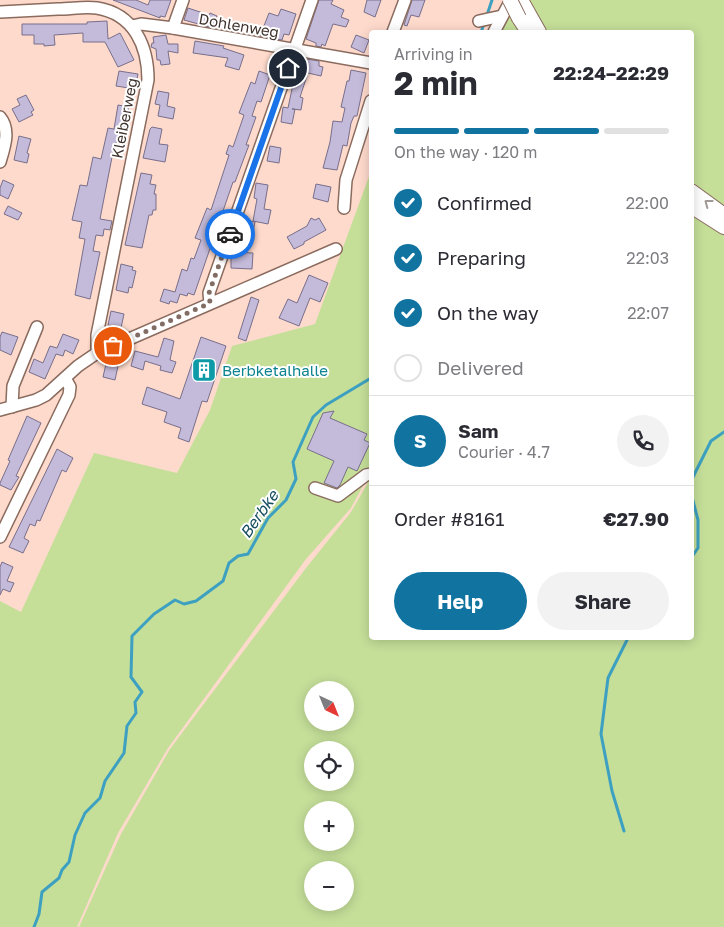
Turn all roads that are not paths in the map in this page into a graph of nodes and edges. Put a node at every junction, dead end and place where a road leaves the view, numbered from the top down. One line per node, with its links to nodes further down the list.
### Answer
1 (183, 0): 9 (street)
2 (312, 0): 14 (street)
3 (405, 0): 10 (street)
4 (517, 5): 6 (street); 12 (main road); 13 (main road)
5 (0, 12): 8 (street, Kleiberweg)
6 (497, 17): 7 (street); 11 (street)
7 (479, 21)
8 (132, 26): 9 (street, Dohlenweg); 27 (street, Kleiberweg)
9 (174, 28): 14 (street, Dohlenweg)
10 (394, 30)
11 (494, 30)
12 (527, 30)
13 (537, 30)
14 (295, 50): 15 (street, Dohlenweg); 25 (street)
15 (369, 63)
16 (369, 107): 20 (street)
17 (0, 117): 18 (street)
18 (0, 162)
19 (694, 193): 22 (main road, one-way to 19)
20 (344, 208)
21 (694, 208): 23 (main road)
22 (724, 215)
23 (724, 227)
24 (336, 249): 25 (street)
25 (210, 303): 27 (street)
26 (37, 327): 29 (street)
27 (97, 353): 28 (street)
28 (65, 378): 29 (street); 33 (street)
29 (12, 407): 30 (street)
30 (0, 410)
31 (369, 474): 32 (street)
32 (315, 488)
33 (0, 537)

